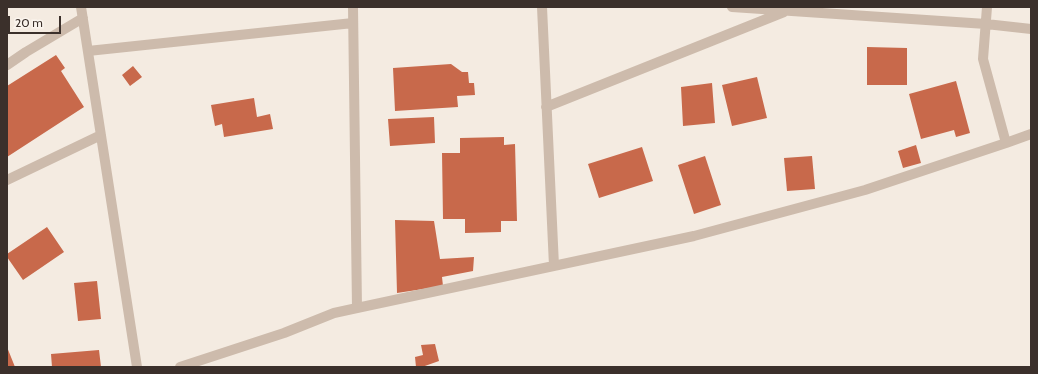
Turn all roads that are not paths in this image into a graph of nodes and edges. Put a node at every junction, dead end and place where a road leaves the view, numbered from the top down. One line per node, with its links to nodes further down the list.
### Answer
1 (81, 7): 7 (street)
2 (353, 7): 8 (street)
3 (542, 7): 13 (street)
4 (732, 7): 6 (street)
5 (987, 7): 9 (street)
6 (788, 10): 9 (street); 13 (street)
7 (83, 18): 11 (street); 12 (street)
8 (353, 23): 11 (street); 19 (street)
9 (986, 24): 10 (street); 16 (street)
10 (1031, 29)
11 (88, 50): 15 (street)
12 (7, 65)
13 (546, 106): 18 (street)
14 (1031, 134): 16 (street)
15 (101, 135): 17 (street); 20 (street)
16 (1006, 143): 18 (street)
17 (7, 180)
18 (554, 266): 19 (street)
19 (357, 308): 21 (street)
20 (137, 367)
21 (180, 367)

